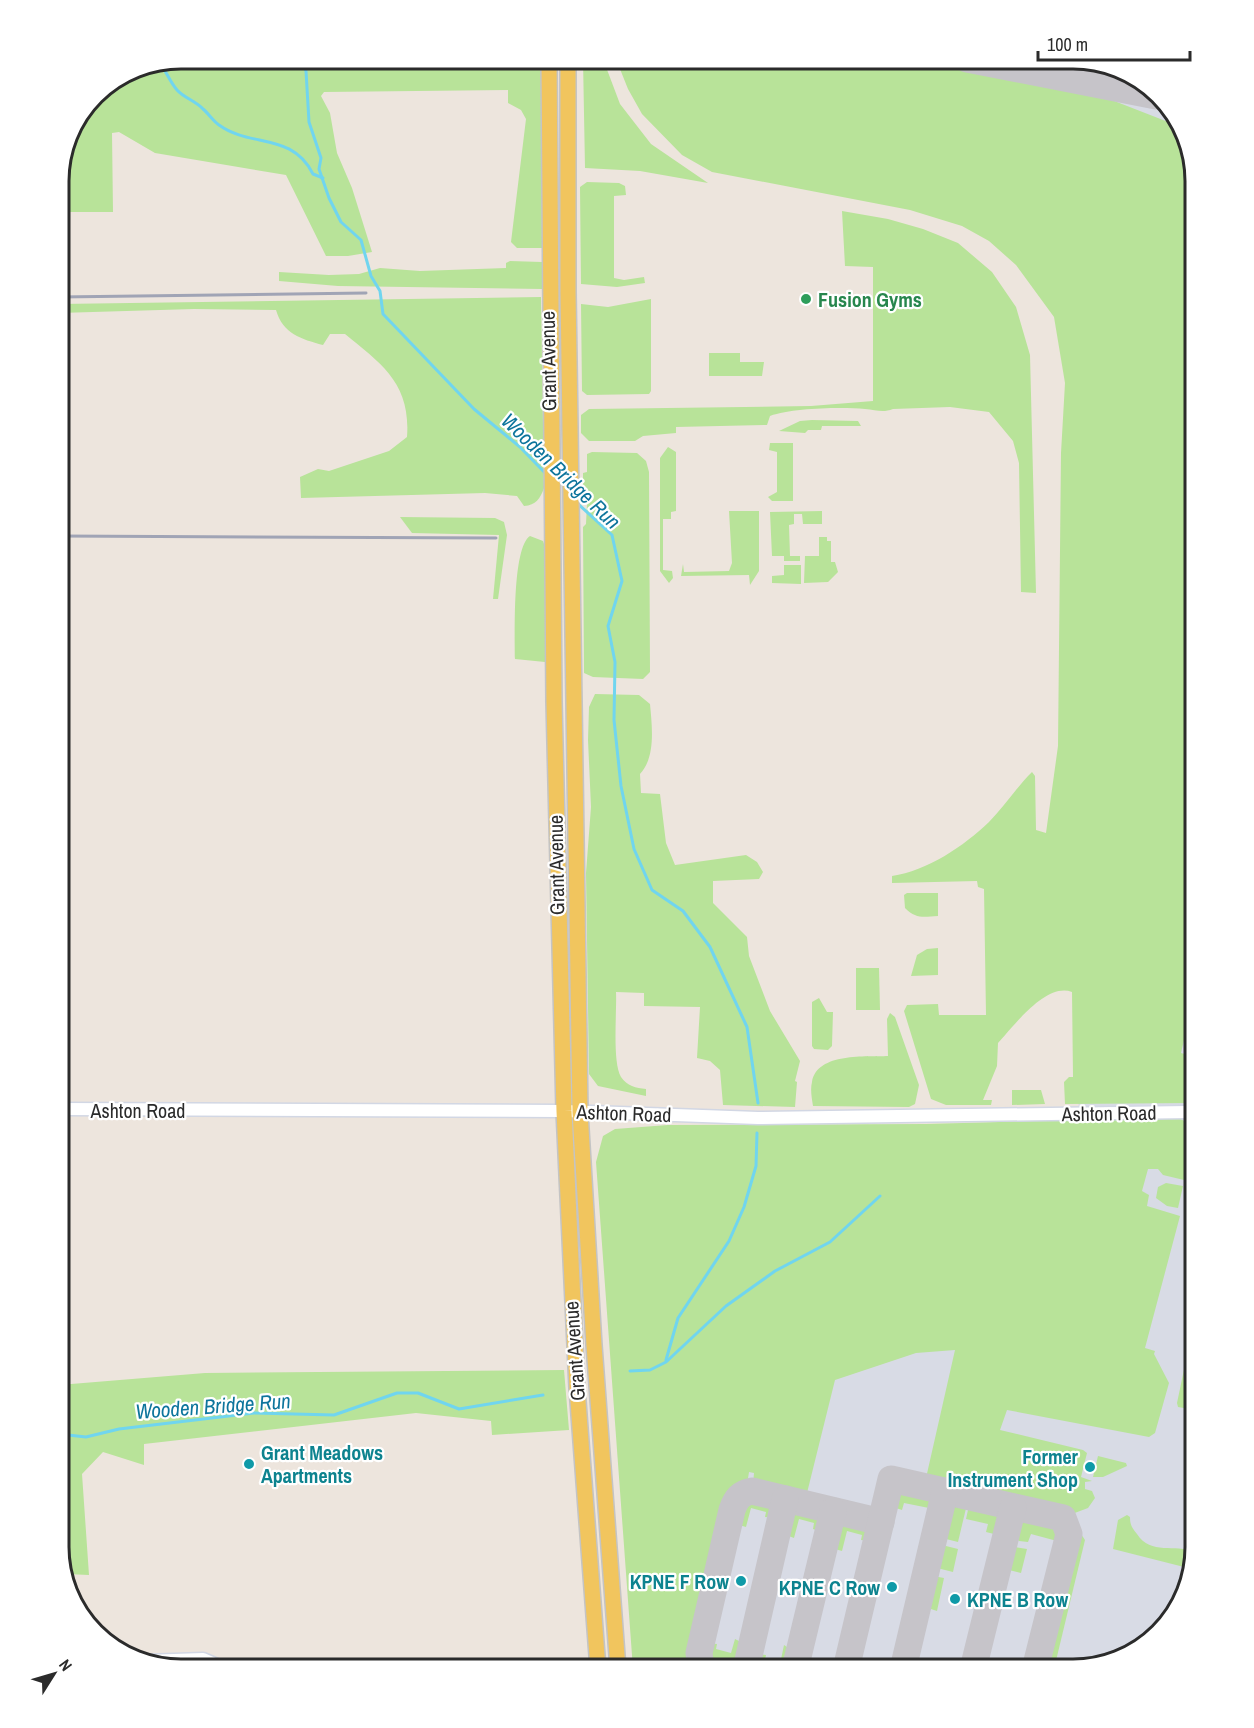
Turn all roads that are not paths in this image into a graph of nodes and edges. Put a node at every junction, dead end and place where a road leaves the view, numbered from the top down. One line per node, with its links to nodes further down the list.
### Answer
1 (549, 69): 3 (main road, Grant Avenue)
2 (568, 69): 4 (main road, Grant Avenue)
3 (551, 321): 4 (main road); 5 (main road, Grant Avenue)
4 (570, 401): 6 (main road, Grant Avenue)
5 (555, 790): 6 (main road); 8 (main road, Grant Avenue)
6 (576, 790): 9 (main road, Grant Avenue)
7 (69, 1109): 8 (street, Ashton Road)
8 (564, 1111): 9 (street, Ashton Road); 11 (main road, Grant Avenue)
9 (580, 1112): 10 (street, Ashton Road); 12 (main road, Grant Avenue)
10 (1185, 1113)
11 (576, 1345): 12 (main road); 13 (main road, Grant Avenue)
12 (594, 1345): 14 (main road, Grant Avenue)
13 (597, 1659)
14 (617, 1659)

